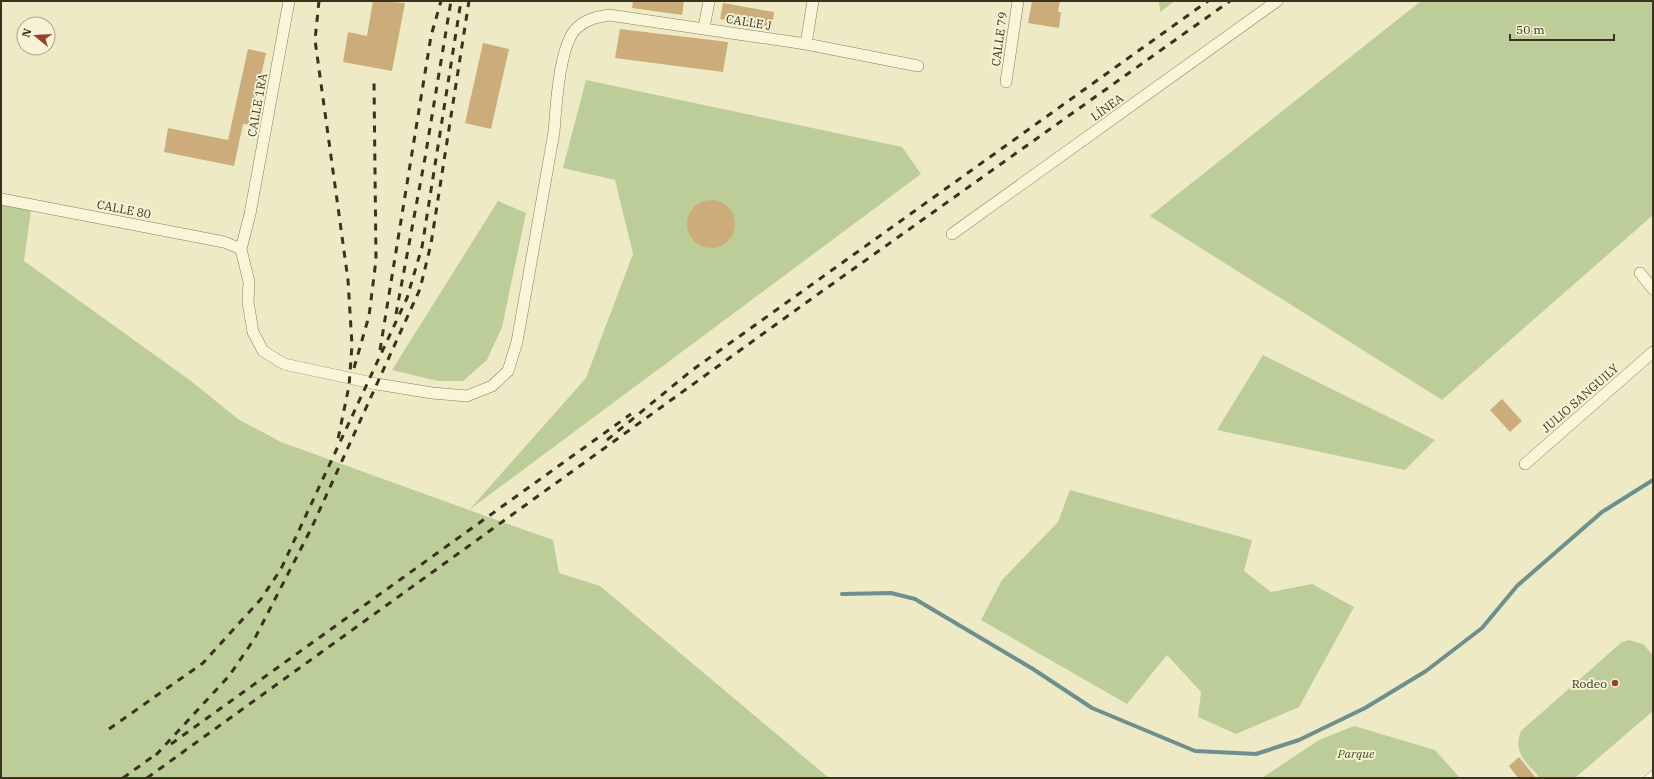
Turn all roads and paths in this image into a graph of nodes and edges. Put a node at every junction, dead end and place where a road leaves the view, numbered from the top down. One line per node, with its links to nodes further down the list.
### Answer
1 (289, 1): 12 (street, CALLE 1RA)
2 (709, 1): 6 (street)
3 (813, 1): 7 (street)
4 (1018, 1): 9 (street, CALLE 79)
5 (1277, 1): 11 (street, LÍNEA)
6 (704, 28): 7 (street, CALLE J); 12 (street, CALLE J)
7 (806, 44): 8 (street, CALLE J)
8 (918, 66)
9 (1006, 82)
10 (1, 199): 12 (street, CALLE 80)
11 (952, 234)
12 (240, 249)
13 (1640, 273): 14 (street)
14 (1653, 289)
15 (1653, 352): 16 (street, JULIO SANGUILY)
16 (1525, 464)
17 (1653, 773): 18 (lane)
18 (1647, 778)

